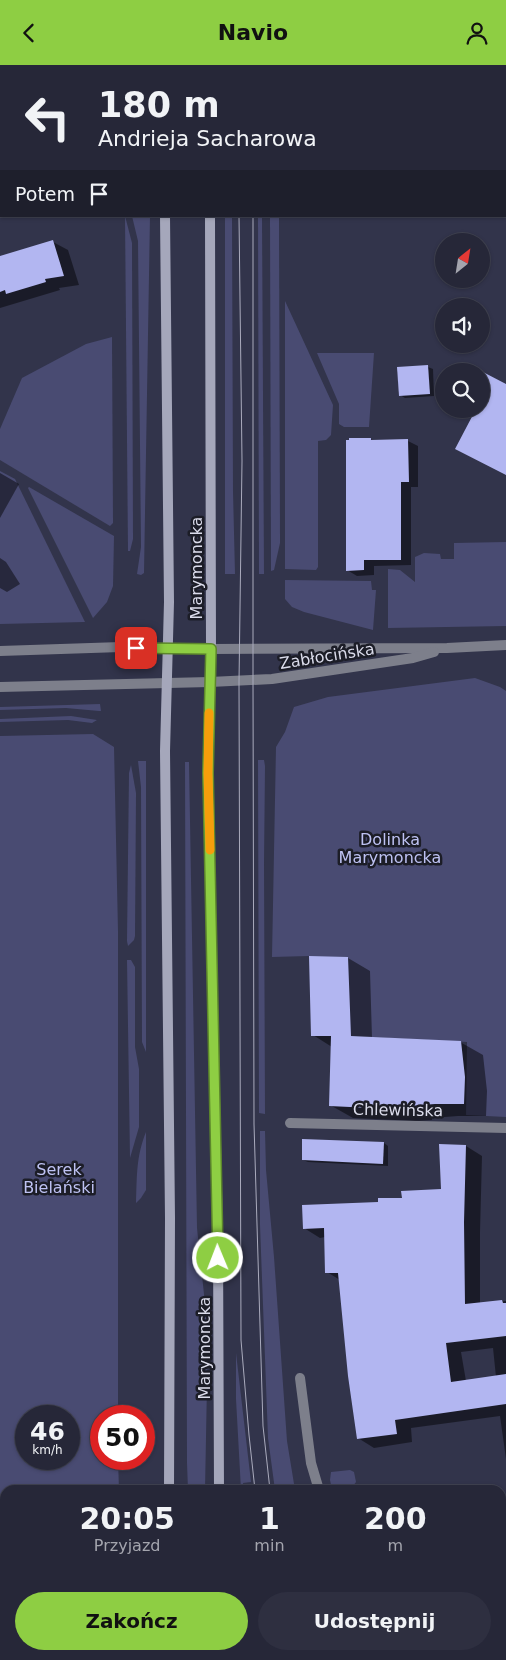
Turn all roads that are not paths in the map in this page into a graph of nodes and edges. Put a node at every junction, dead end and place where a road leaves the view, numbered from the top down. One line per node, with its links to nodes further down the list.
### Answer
1 (165, 217): 4 (main road, Marymoncka)
2 (210, 217): 6 (main road, Marymoncka)
3 (506, 645): 5 (street, Zabłocińska)
4 (167, 648): 6 (street, Zabłocińska); 7 (street, Zabłocińska); 8 (main road, Marymoncka)
5 (446, 648): 6 (street, Zabłocińska); 9 (street, Zabłocińska)
6 (211, 649): 9 (main road, Marymoncka)
7 (0, 651)
8 (166, 683): 9 (street, Zabłocińska); 10 (street, Zabłocińska); 14 (main road, Marymoncka)
9 (210, 683): 15 (main road, Marymoncka)
10 (0, 687)
11 (290, 1123): 12 (street, Chlewińska)
12 (506, 1128)
13 (300, 1378): 16 (street)
14 (169, 1485)
15 (219, 1485)
16 (318, 1485)

